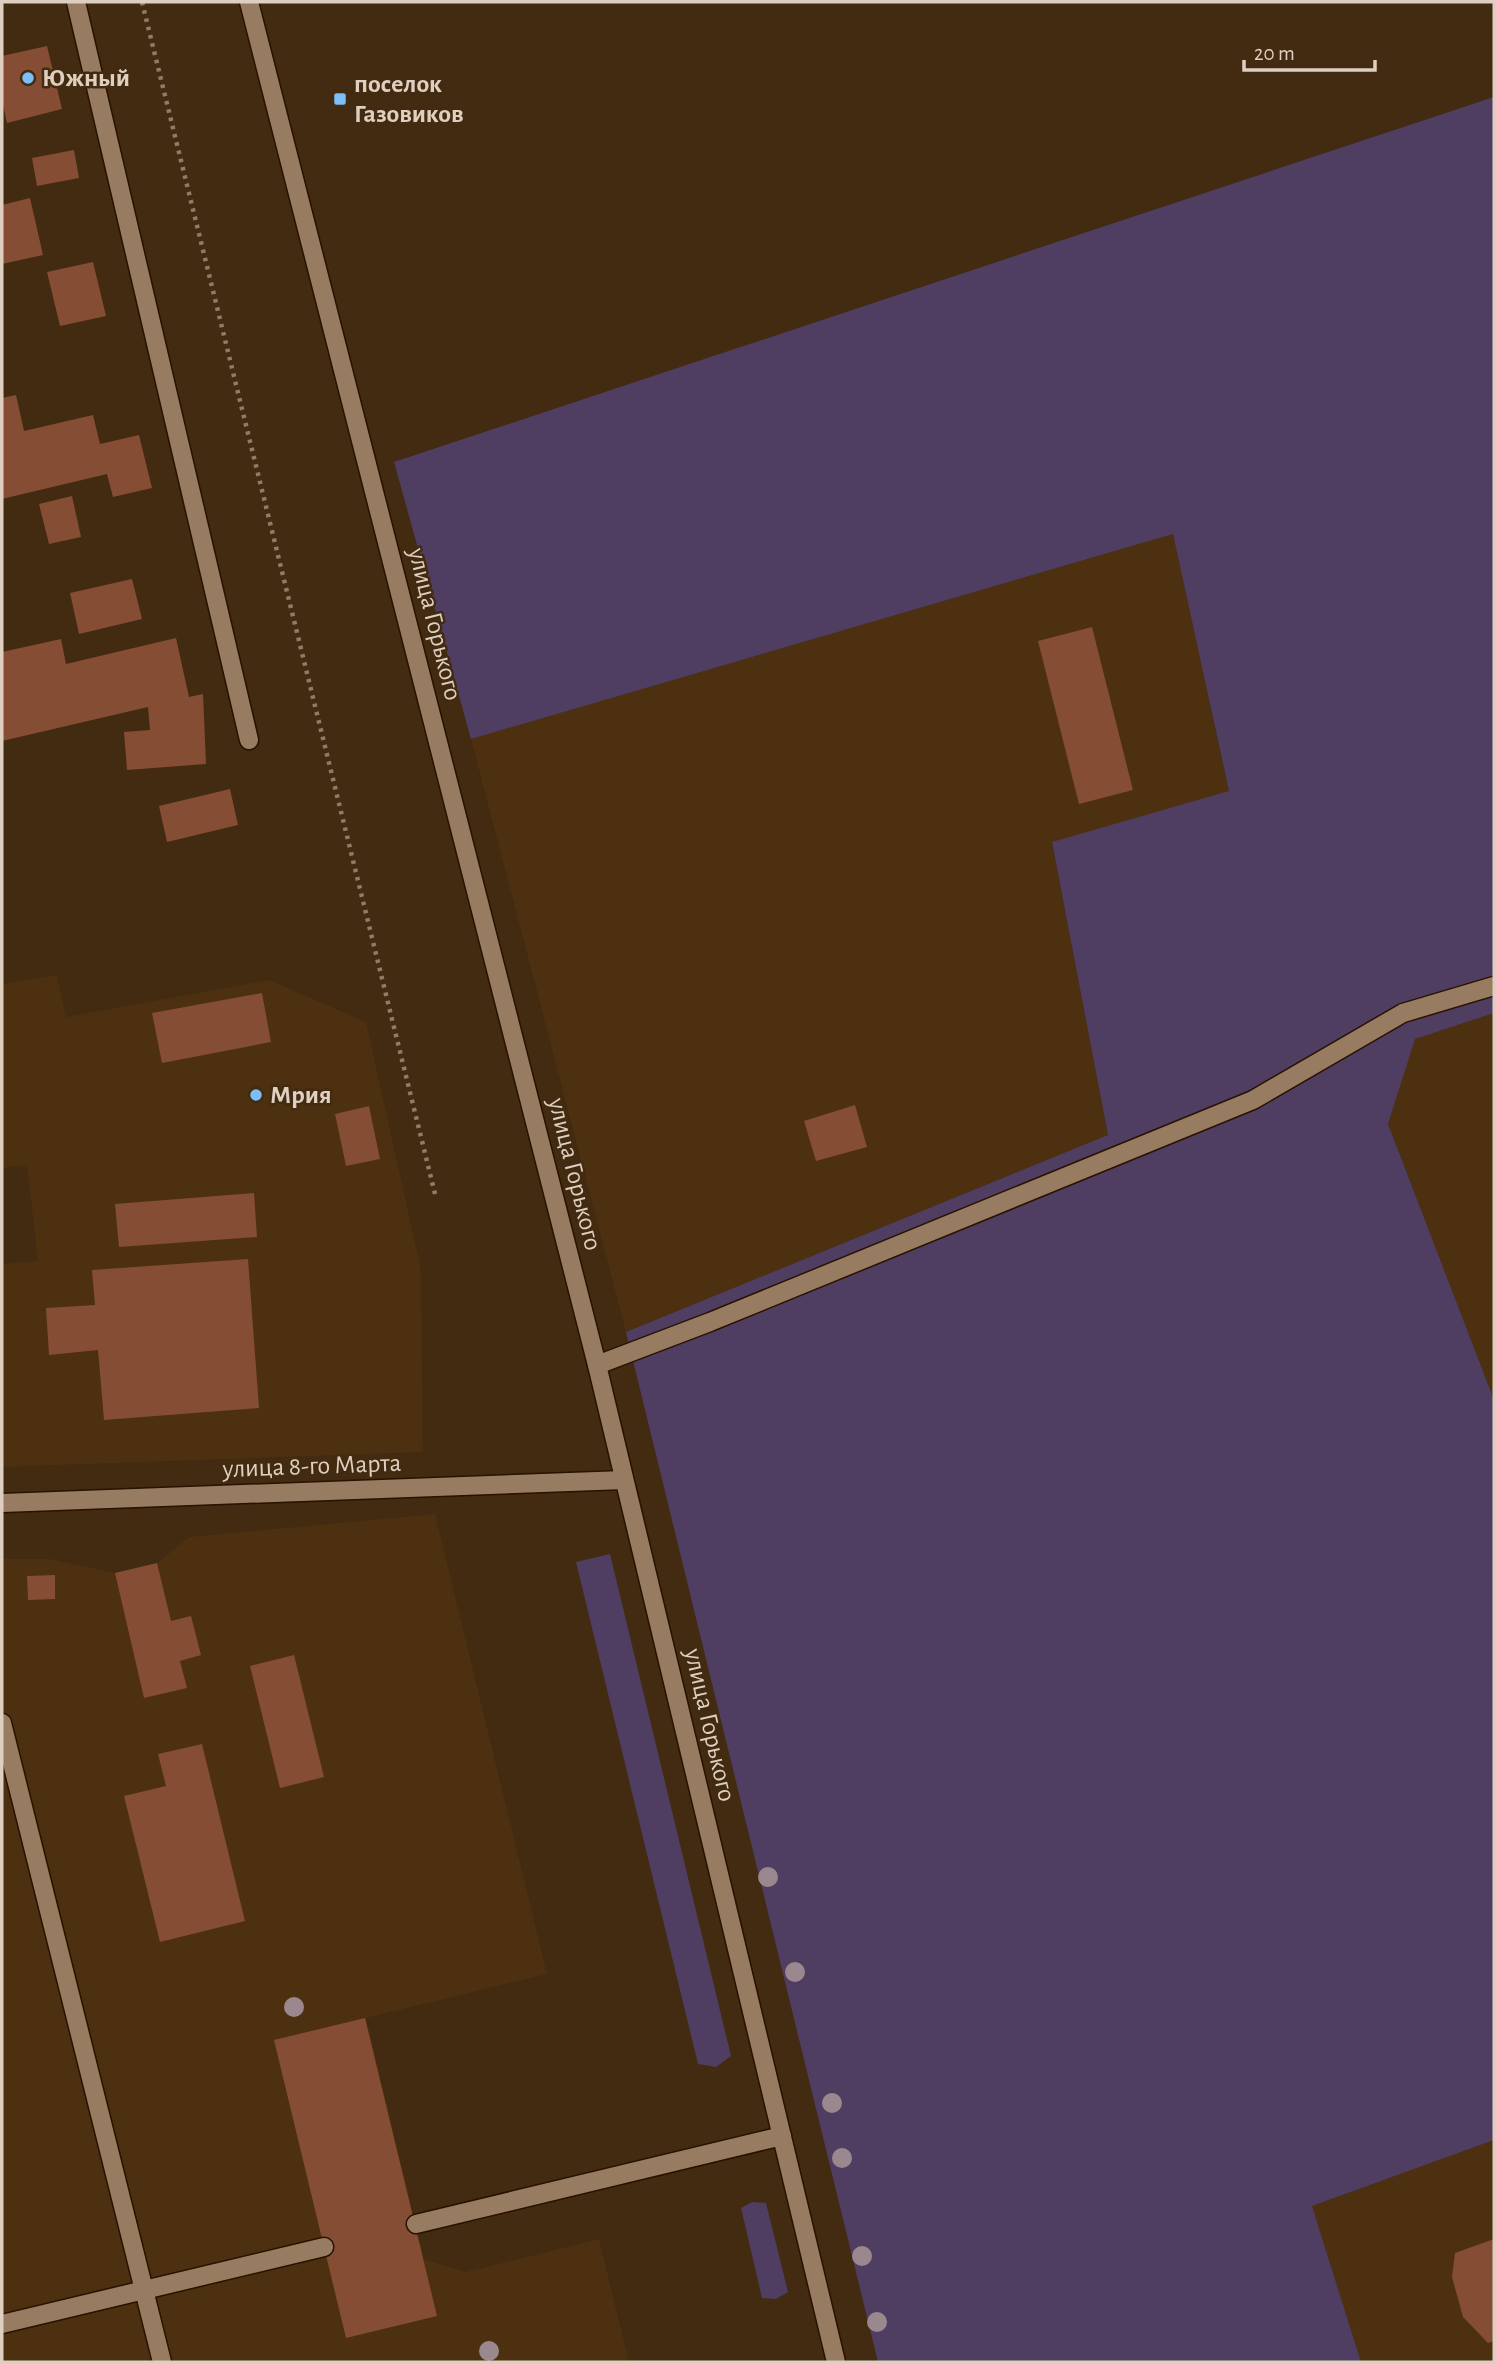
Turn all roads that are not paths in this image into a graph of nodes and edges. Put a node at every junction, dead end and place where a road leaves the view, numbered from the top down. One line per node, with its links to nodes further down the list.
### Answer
1 (76, 2): 3 (main road)
2 (249, 2): 5 (main road, улица Горького)
3 (249, 740)
4 (1494, 986): 5 (main road)
5 (597, 1365): 6 (main road, улица Горького)
6 (624, 1480): 7 (main road, улица 8-го Марта); 9 (main road, улица Горького)
7 (2, 1503)
8 (2, 1723): 12 (main road)
9 (782, 2136): 10 (main road); 15 (main road, улица Горького)
10 (416, 2224)
11 (324, 2247): 12 (main road)
12 (145, 2290): 13 (main road); 14 (main road)
13 (2, 2324)
14 (162, 2362)
15 (835, 2362)

